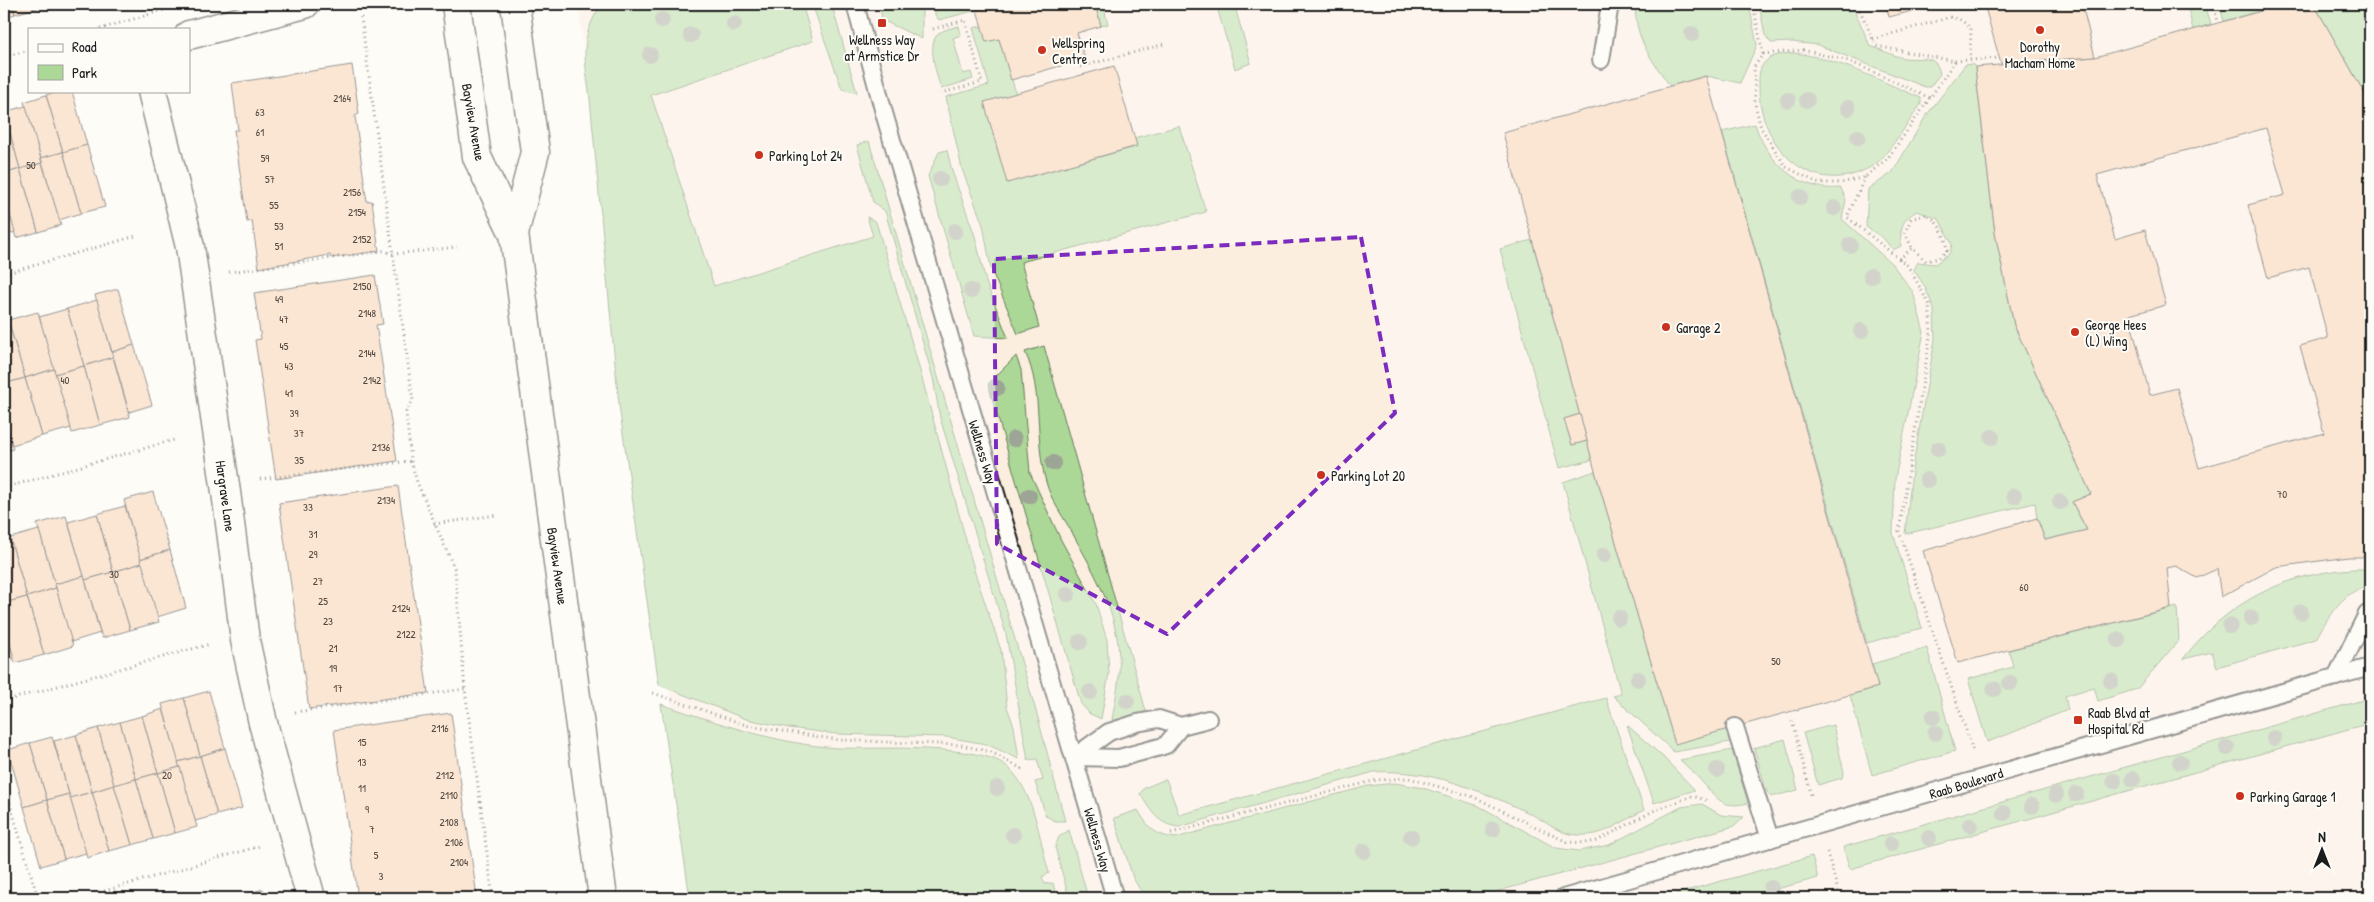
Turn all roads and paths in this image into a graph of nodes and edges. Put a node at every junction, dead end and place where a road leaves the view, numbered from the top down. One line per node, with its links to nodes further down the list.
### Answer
1 (305, 4): 14 (main road)
2 (456, 4): 29 (main road, Bayview Avenue)
3 (515, 4): 29 (main road, Bayview Avenue)
4 (855, 4): 54 (lane, Wellness Way)
5 (1610, 4): 22 (lane)
6 (1753, 4): 18 (path)
7 (1857, 4): 15 (path)
8 (2213, 4): 11 (path)
9 (170, 9): 12 (path)
10 (361, 17): 33 (path)
11 (2218, 22)
12 (104, 28)
13 (934, 29): 26 (path)
14 (190, 35)
15 (1873, 39): 21 (path); 23 (path)
16 (1165, 44): 24 (path)
17 (28, 50): 19 (path)
18 (1763, 54): 27 (path); 28 (path)
19 (4, 57)
20 (1999, 58): 21 (path)
21 (1970, 59): 23 (path)
22 (1601, 60)
23 (1955, 61): 27 (path)
24 (1080, 67)
25 (152, 92): 64 (main road, Hargrave Lane)
26 (938, 94)
27 (1930, 98): 28 (path)
28 (1865, 177): 34 (path)
29 (514, 234): 66 (main road, Bayview Avenue)
30 (136, 236): 36 (path)
31 (457, 247): 33 (path)
32 (1912, 248): 32 (path); 34 (path)
33 (394, 254): 35 (path); 38 (path)
34 (1899, 259): 56 (path)
35 (226, 272)
36 (4, 274)
37 (174, 440): 40 (path)
38 (411, 461): 39 (path); 42 (path)
39 (254, 480)
40 (4, 488)
41 (496, 515): 42 (path)
42 (434, 524): 47 (path)
43 (2370, 613): 46 (lane)
44 (211, 644): 49 (path)
45 (2370, 667): 46 (lane, Raab Boulevard)
46 (2336, 676): 56 (lane, Raab Boulevard)
47 (465, 689): 50 (path); 65 (path)
48 (653, 693): 55 (path)
49 (4, 701)
50 (294, 712)
51 (1208, 719): 52 (lane)
52 (1181, 726): 54 (lane); 54 (lane)
53 (1735, 727): 60 (lane)
54 (1074, 757): 67 (lane, Wellness Way)
55 (1024, 770)
56 (1981, 778): 60 (lane, Raab Boulevard)
57 (4, 784): 62 (path)
58 (1709, 800): 59 (path)
59 (1171, 833)
60 (1770, 839): 68 (lane, Raab Boulevard)
61 (262, 845): 63 (path)
62 (38, 898)
63 (80, 898)
64 (311, 898)
65 (493, 898)
66 (603, 898)
67 (1115, 898)
68 (1562, 898)

